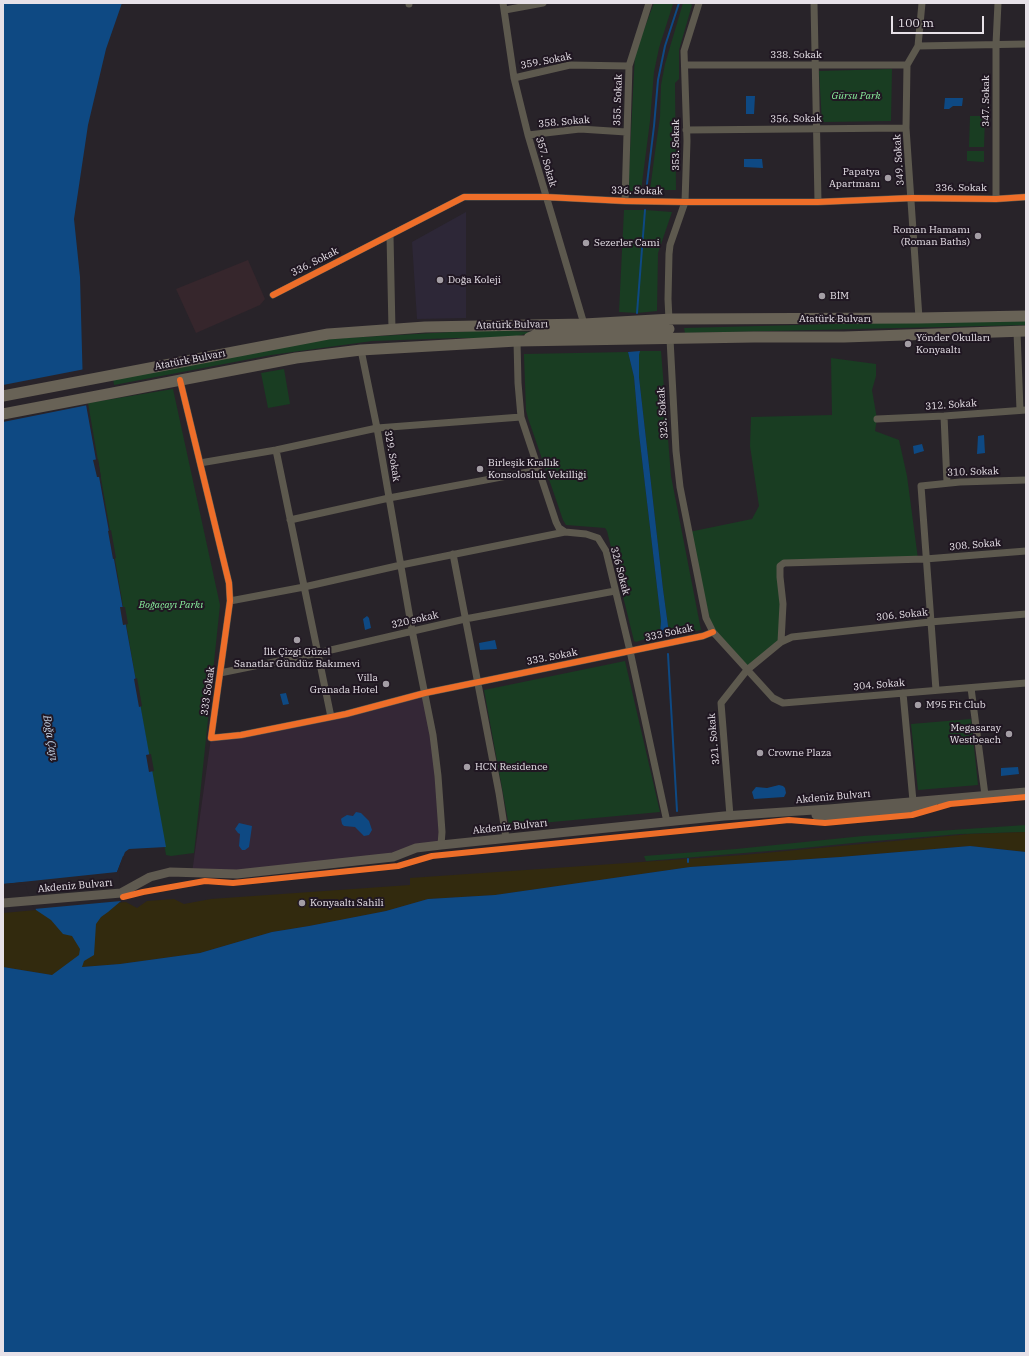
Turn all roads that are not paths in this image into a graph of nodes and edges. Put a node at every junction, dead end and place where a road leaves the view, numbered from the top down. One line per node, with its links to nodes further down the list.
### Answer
1 (543, 3): 7 (street)
2 (649, 3): 14 (street, 355. Sokak)
3 (699, 3): 11 (street, 353. Sokak)
4 (814, 3): 12 (street)
5 (922, 3): 10 (street, 349. Sokak)
6 (998, 3): 8 (street, 347. Sokak)
7 (504, 7): 15 (street, 357. Sokak)
8 (996, 44): 9 (street); 10 (street); 24 (street, 347. Sokak)
9 (1026, 44)
10 (918, 46): 13 (street, 349. Sokak)
11 (685, 65): 12 (street, 338. Sokak); 18 (street, 353. Sokak)
12 (815, 65): 13 (street, 338. Sokak); 17 (street)
13 (907, 65): 16 (street, 349. Sokak)
14 (629, 66): 15 (street, 359. Sokak); 19 (street, 355. Sokak)
15 (514, 78): 20 (street, 357. Sokak)
16 (906, 128): 17 (street, 356. Sokak); 22 (street, 349. Sokak)
17 (817, 129): 18 (street, 356. Sokak); 27 (street)
18 (686, 130): 26 (street, 353. Sokak)
19 (626, 132): 20 (street, 358. Sokak); 25 (street, 355. Sokak)
20 (528, 135): 21 (street, 357. Sokak)
21 (546, 197): 25 (street, 336. Sokak); 28 (street, 336. Sokak); 32 (street, 357. Sokak)
22 (912, 198): 24 (street, 336. Sokak); 27 (street, 336. Sokak); 31 (street, 349. Sokak)
23 (1026, 198): 24 (street, 336. Sokak)
24 (996, 199)
25 (625, 202): 26 (street, 336. Sokak)
26 (685, 202): 27 (street, 336. Sokak); 33 (street, 353. Sokak)
27 (818, 202)
28 (390, 235): 29 (street, 336. Sokak); 34 (street)
29 (272, 296)
30 (1026, 316): 31 (main road, Atatürk Bulvarı)
31 (919, 318): 33 (main road, Atatürk Bulvarı)
32 (584, 324): 33 (main road, Atatürk Bulvarı); 34 (main road, Atatürk Bulvarı)
33 (671, 329): 35 (main road, Atatürk Bulvarı); 36 (main road, Atatürk Bulvarı); 65 (street, 323. Sokak)
34 (392, 330): 39 (main road, Atatürk Bulvarı)
35 (1022, 332): 40 (street)
36 (517, 342): 37 (main road, Atatürk Bulvarı); 43 (street)
37 (362, 350): 38 (main road, Atatürk Bulvarı); 45 (street, 329. Sokak)
38 (180, 380): 41 (main road, Atatürk Bulvarı); 47 (street, 333 Sokak)
39 (3, 396)
40 (1023, 410): 42 (street, 312. Sokak)
41 (3, 414)
42 (944, 416): 44 (street, 312. Sokak); 50 (street)
43 (521, 417): 45 (street); 48 (street)
44 (877, 419)
45 (377, 428): 46 (street); 51 (street, 329. Sokak)
46 (276, 450): 47 (street); 52 (street)
47 (200, 463): 60 (street, 333 Sokak)
48 (539, 470): 51 (street); 53 (street)
49 (1026, 480): 50 (street, 310. Sokak)
50 (947, 483): 56 (street, 310. Sokak)
51 (389, 498): 52 (street); 57 (street, 329. Sokak)
52 (290, 520): 58 (street)
53 (565, 532): 55 (street, 326 Sokak); 59 (street, 326 Sokak)
54 (1026, 551): 56 (street, 308. Sokak)
55 (452, 554): 57 (street, 326 Sokak); 62 (street)
56 (925, 559): 63 (street); 66 (street, 308. Sokak)
57 (401, 565): 58 (street, 326 Sokak); 64 (street, 329. Sokak)
58 (304, 587): 60 (street, 326 Sokak); 68 (street)
59 (615, 591): 62 (street, 320 sokak); 67 (street, 326 Sokak)
60 (230, 601): 70 (street, 333 Sokak)
61 (1026, 614): 63 (street, 306. Sokak)
62 (465, 619): 64 (street, 320 sokak); 71 (street)
63 (930, 622): 66 (street, 306. Sokak); 74 (street)
64 (412, 630): 68 (street, 320 sokak); 75 (street, 329. Sokak)
65 (713, 632): 67 (street, 333 Sokak); 69 (street, 304. Sokak)
66 (781, 642): 69 (street, 321. Sokak)
67 (630, 651): 71 (street, 333. Sokak); 82 (street, 326 Sokak)
68 (318, 653): 70 (street, 320 sokak); 77 (street)
69 (747, 670): 76 (street, 304. Sokak); 81 (street, 321. Sokak)
70 (220, 673): 77 (street, 333 Sokak)
71 (478, 682): 75 (street, 333 Sokak); 83 (street)
72 (1026, 683): 73 (street, 304. Sokak)
73 (971, 688): 74 (street, 304. Sokak); 79 (street)
74 (936, 690): 76 (street, 304. Sokak)
75 (425, 693): 77 (street, 333 Sokak); 84 (street, 329. Sokak)
76 (903, 693): 80 (street)
77 (331, 717)
78 (1026, 792): 79 (main road, Akdeniz Bulvarı)
79 (985, 795): 80 (main road, Akdeniz Bulvarı)
80 (909, 804): 81 (main road, Akdeniz Bulvarı)
81 (730, 816): 82 (main road, Akdeniz Bulvarı)
82 (666, 822): 83 (main road, Akdeniz Bulvarı)
83 (506, 838): 84 (main road, Akdeniz Bulvarı)
84 (441, 844): 85 (main road, Akdeniz Bulvarı)
85 (3, 903)

